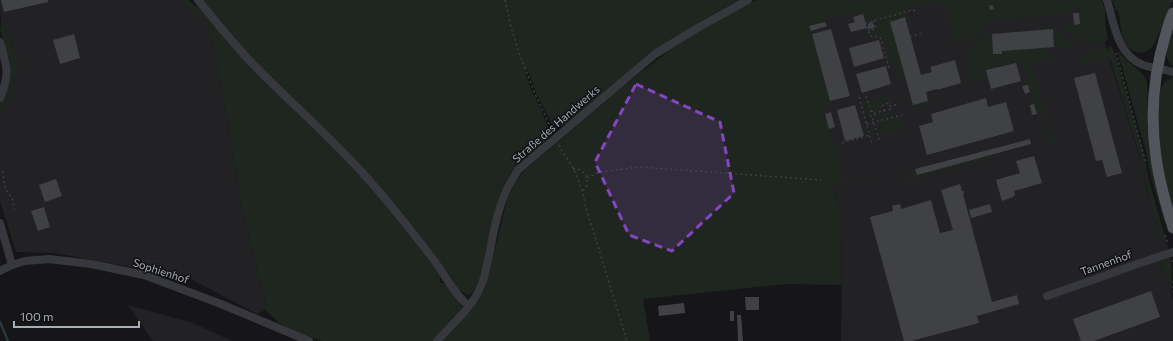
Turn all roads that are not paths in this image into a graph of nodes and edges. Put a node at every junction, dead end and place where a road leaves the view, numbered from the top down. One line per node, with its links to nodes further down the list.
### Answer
1 (198, 0): 15 (street)
2 (748, 0): 15 (street, Straße des Handwerks)
3 (1107, 0): 6 (street)
4 (1173, 13): 6 (main road)
5 (0, 42): 8 (street)
6 (1157, 68): 7 (street); 10 (main road)
7 (1173, 72)
8 (0, 98)
9 (0, 223): 12 (street)
10 (1169, 229)
11 (1172, 253): 14 (street, Tannenhof)
12 (12, 265): 13 (street, Sophienhof); 16 (street, Sophienhof)
13 (0, 271)
14 (1047, 296)
15 (469, 306): 17 (street, Straße des Handwerks)
16 (309, 341)
17 (437, 341)

